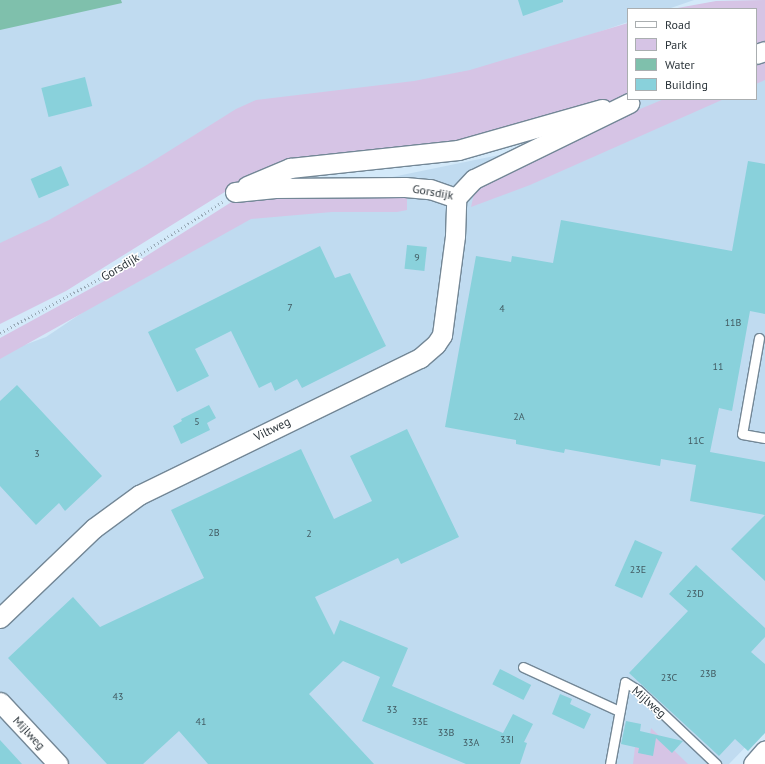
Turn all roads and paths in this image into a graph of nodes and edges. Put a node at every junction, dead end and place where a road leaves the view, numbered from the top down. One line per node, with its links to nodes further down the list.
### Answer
1 (633, 101): 2 (street, Gorsdijk); 3 (street, Gorsdijk)
2 (235, 192): 3 (street, Gorsdijk); 4 (path, Gorsdijk)
3 (456, 198): 7 (street, Viltweg)
4 (0, 333)
5 (759, 338): 6 (lane)
6 (765, 438)
7 (0, 618)
8 (523, 667): 10 (lane)
9 (0, 702): 12 (street, Mijlweg)
10 (620, 711): 13 (lane, Mijlweg); 14 (lane, Mijlweg)
11 (765, 750): 15 (street)
12 (58, 764)
13 (610, 764)
14 (716, 764)
15 (753, 764)

